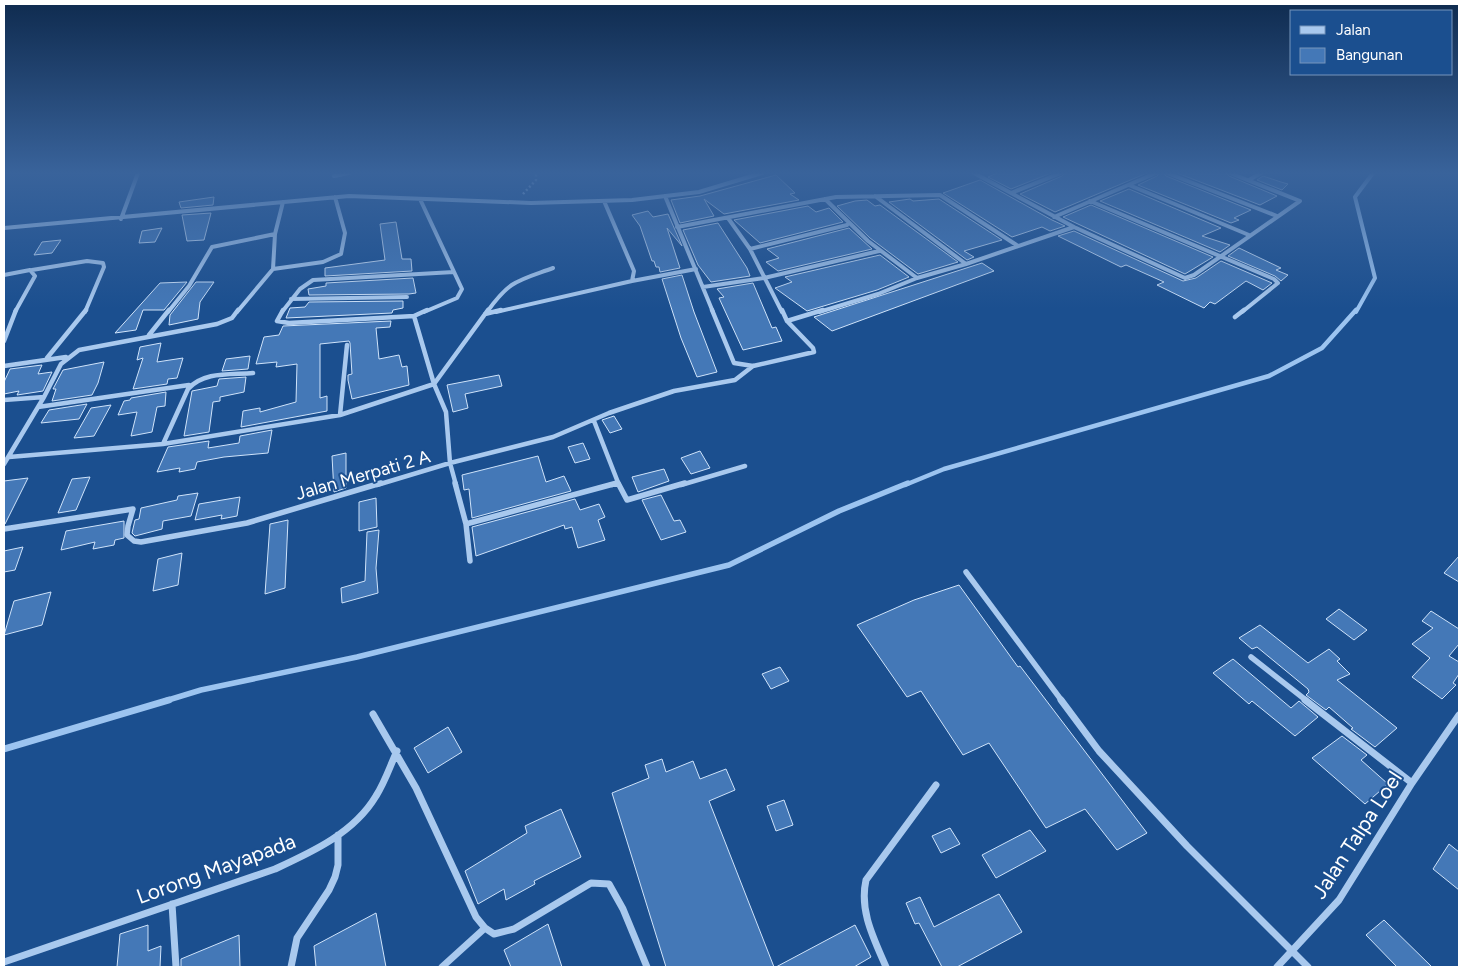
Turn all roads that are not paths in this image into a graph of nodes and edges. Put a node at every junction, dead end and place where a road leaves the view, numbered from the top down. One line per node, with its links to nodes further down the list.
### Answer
1 (128, 218): 16 (street)
2 (279, 218): 21 (street)
3 (341, 218): 29 (street)
4 (429, 218): 32 (street)
5 (611, 218): 36 (street)
6 (674, 218): 18 (street)
7 (726, 218): 18 (street)
8 (728, 218): 24 (street)
9 (842, 218): 17 (street)
10 (904, 218): 27 (street)
11 (976, 218): 23 (street)
12 (1058, 218): 19 (street)
13 (1130, 218): 26 (street)
14 (1209, 218): 22 (street)
15 (1274, 218): 22 (street)
16 (121, 219): 20 (street)
17 (848, 225): 24 (street); 25 (street)
18 (677, 227): 30 (street)
19 (1074, 227): 23 (street); 26 (street)
20 (4, 228)
21 (275, 234): 29 (street); 44 (street)
22 (1249, 235): 26 (street)
23 (1018, 246): 27 (street)
24 (750, 249): 34 (street)
25 (878, 252): 34 (street); 35 (street)
26 (1218, 256): 42 (street)
27 (966, 264): 35 (street)
28 (553, 268): 40 (street)
29 (273, 269): 44 (street)
30 (696, 269): 36 (street); 37 (street)
31 (32, 270): 33 (street); 45 (street); 48 (street)
32 (454, 272): 39 (street); 41 (street)
33 (4, 275)
34 (764, 278): 37 (street); 43 (street)
35 (917, 278): 43 (street)
36 (632, 281): 40 (street)
37 (704, 287): 50 (street)
38 (407, 297): 39 (street)
39 (291, 299): 41 (street)
40 (485, 314): 52 (street)
41 (414, 316): 52 (street)
42 (1235, 317)
43 (787, 321): 50 (street)
44 (149, 336): 47 (street)
45 (4, 341)
46 (348, 345): 57 (street)
47 (66, 357): 48 (street); 54 (street)
48 (46, 358): 49 (street)
49 (4, 366)
50 (753, 366): 58 (street, Jalan Merpati 2 A)
51 (253, 373): 53 (street)
52 (434, 384): 57 (street); 61 (street)
53 (189, 386): 56 (street); 59 (street)
54 (44, 397): 55 (street); 56 (street)
55 (4, 400)
56 (38, 407): 60 (street)
57 (340, 415): 59 (street)
58 (594, 421): 61 (street, Jalan Merpati 2 A); 64 (street)
59 (163, 444): 60 (street)
60 (9, 457): 62 (street)
61 (450, 463): 65 (street); 66 (street, Jalan Merpati 2 A)
62 (4, 464)
63 (745, 466): 64 (street)
64 (618, 483): 65 (street)
65 (466, 524): 67 (street)
66 (4, 529)
67 (470, 561)
68 (966, 572): 78 (street)
69 (1250, 657): 73 (street)
70 (373, 714): 72 (street)
71 (1459, 715): 73 (street, Jalan Talpa Loel)
72 (397, 751): 75 (street, Lorong Mayapada); 77 (street)
73 (1412, 783): 78 (street, Jalan Talpa Loel)
74 (936, 784): 84 (street)
75 (338, 835): 76 (street, Lorong Mayapada); 81 (street)
76 (172, 904): 79 (street, Lorong Mayapada); 80 (street)
77 (485, 928): 82 (street); 83 (street)
78 (1291, 952): 85 (street, Jalan Talpa Loel); 86 (street)
79 (4, 962)
80 (176, 967)
81 (291, 967)
82 (442, 967)
83 (647, 967)
84 (886, 967)
85 (1277, 967)
86 (1308, 967)

